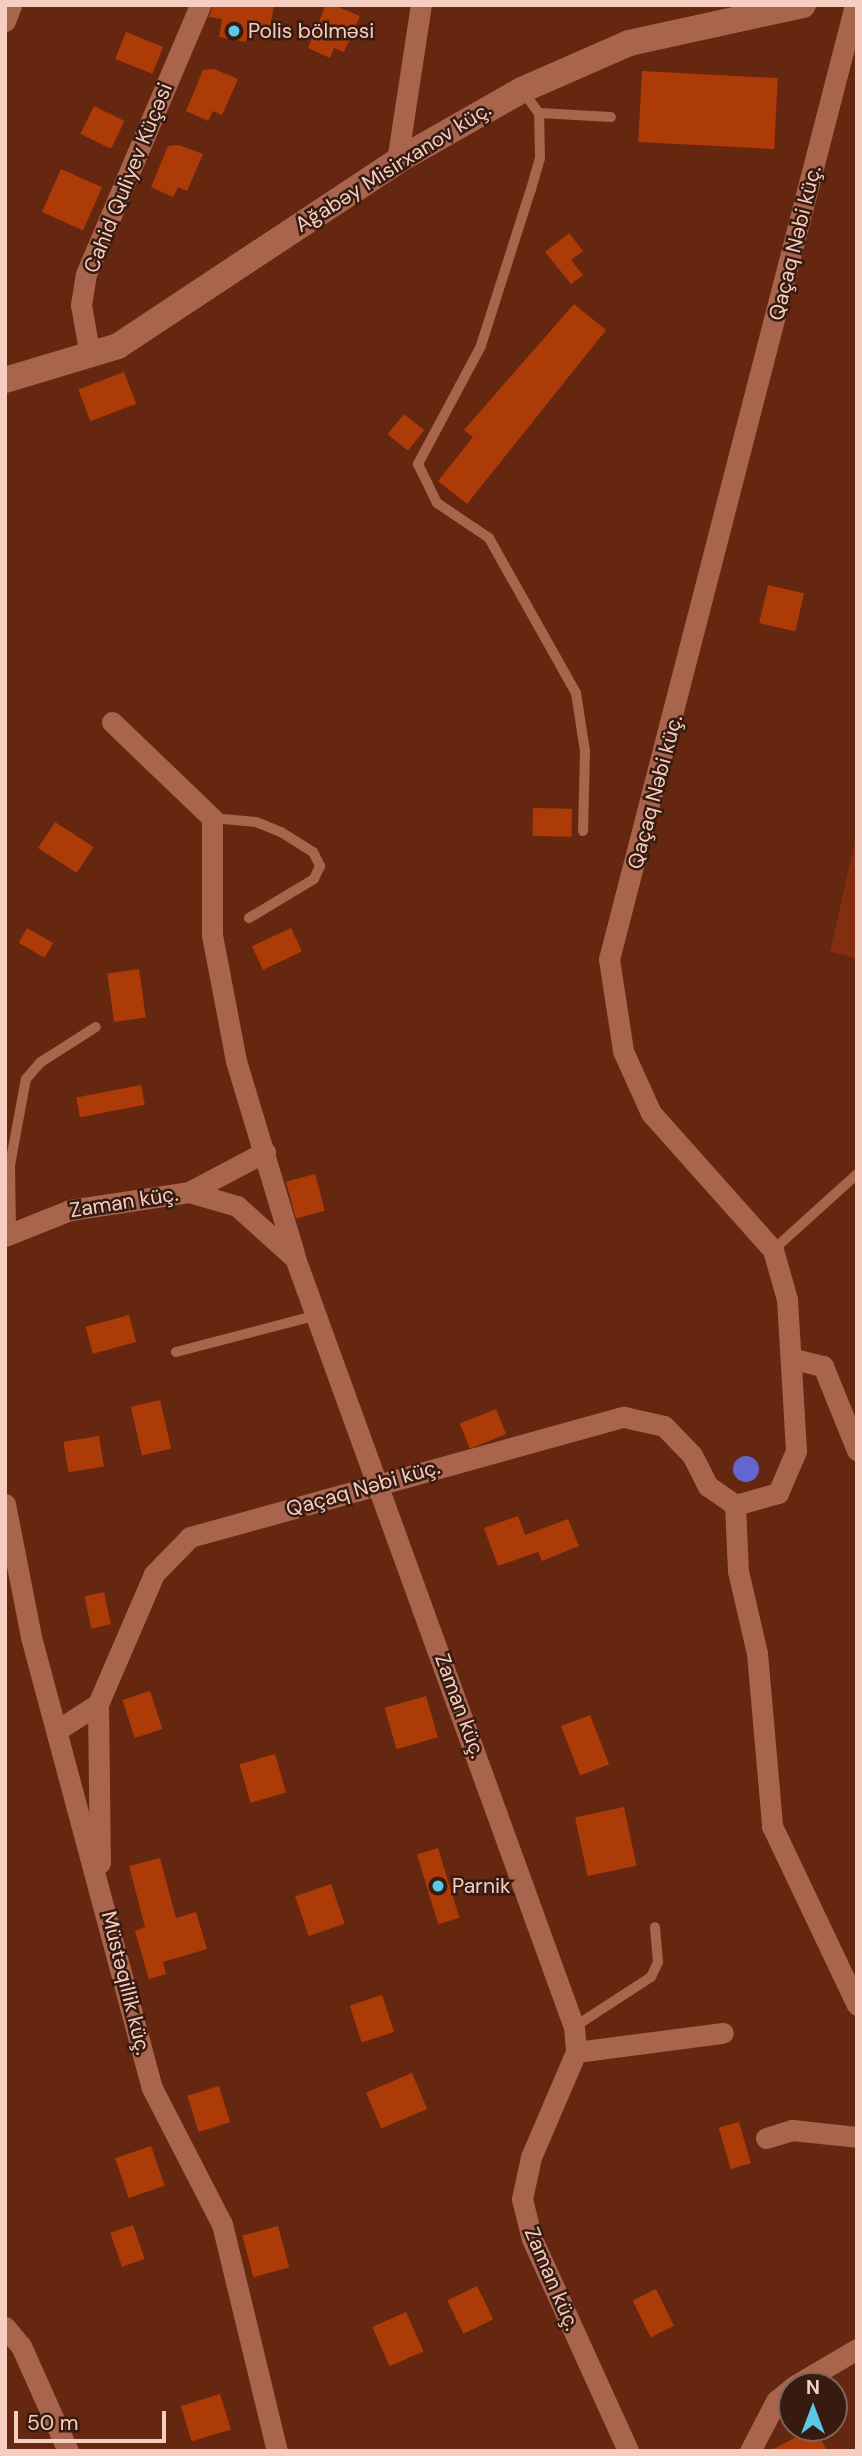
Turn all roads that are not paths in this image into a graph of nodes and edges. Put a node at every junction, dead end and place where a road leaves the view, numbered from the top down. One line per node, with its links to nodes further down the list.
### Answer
1 (11, 5): 6 (street)
2 (200, 5): 11 (street, Cahid Quliyev Küçəsi)
3 (421, 5): 10 (street)
4 (803, 5): 7 (street, Ağabəy Misirxanov küç.)
5 (855, 5): 22 (street, Qaçaq Nəbi küç.)
6 (5, 21)
7 (522, 90): 8 (lane); 10 (street, Ağabəy Misirxanov küç.)
8 (539, 113): 9 (lane); 15 (lane)
9 (611, 117)
10 (397, 161): 11 (street, Ağabəy Misirxanov küç.)
11 (90, 356): 12 (street, Ağabəy Misirxanov küç.)
12 (5, 380)
13 (112, 722): 14 (street)
14 (212, 818): 16 (lane); 18 (street)
15 (583, 831)
16 (249, 918)
17 (96, 1027): 21 (lane)
18 (265, 1152): 20 (street); 23 (street)
19 (857, 1174): 22 (lane)
20 (188, 1192): 21 (street, Zaman küç.); 23 (street, Zaman küç.)
21 (8, 1233)
22 (773, 1250): 26 (street)
23 (295, 1258): 24 (street, Zaman küç.)
24 (314, 1317): 25 (lane); 28 (street, Zaman küç.)
25 (176, 1352)
26 (794, 1359): 27 (street); 30 (street)
27 (857, 1450)
28 (372, 1484): 30 (street, Qaçaq Nəbi küç.); 31 (street, Qaçaq Nəbi küç.); 36 (street, Zaman küç.)
29 (5, 1504): 32 (street, Müstəqillik küç.)
30 (735, 1505): 35 (street)
31 (98, 1704): 32 (street); 33 (street)
32 (59, 1729): 33 (street, Müstəqillik küç.)
33 (97, 1872): 46 (street, Müstəqillik küç.)
34 (655, 1927): 36 (lane)
35 (857, 2005)
36 (573, 2028): 38 (street, Zaman küç.)
37 (723, 2033): 38 (street)
38 (576, 2052): 47 (street, Zaman küç.)
39 (857, 2137): 40 (street)
40 (766, 2138)
41 (5, 2327): 45 (street)
42 (857, 2349): 43 (street)
43 (818, 2372)
44 (778, 2399): 48 (street)
45 (68, 2451)
46 (277, 2451)
47 (628, 2451)
48 (750, 2451)

